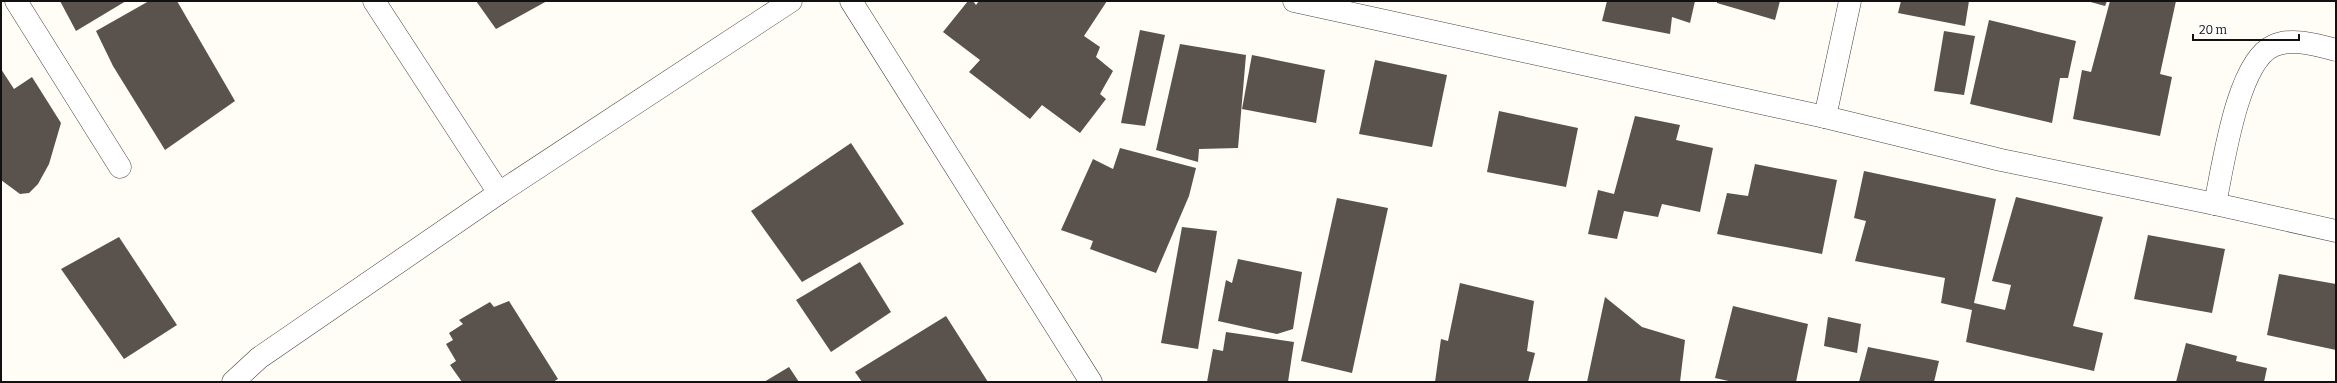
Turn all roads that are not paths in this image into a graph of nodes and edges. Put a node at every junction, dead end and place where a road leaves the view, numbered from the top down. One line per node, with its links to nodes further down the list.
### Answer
1 (16, 1): 9 (street)
2 (374, 1): 10 (street)
3 (791, 1): 10 (street)
4 (851, 1): 14 (street)
5 (1294, 1): 8 (street)
6 (1850, 1): 8 (street)
7 (2336, 50): 11 (street)
8 (1825, 117): 11 (street)
9 (120, 167)
10 (499, 193): 13 (street)
11 (2215, 204): 12 (street)
12 (2336, 231)
13 (233, 382)
14 (1091, 382)

